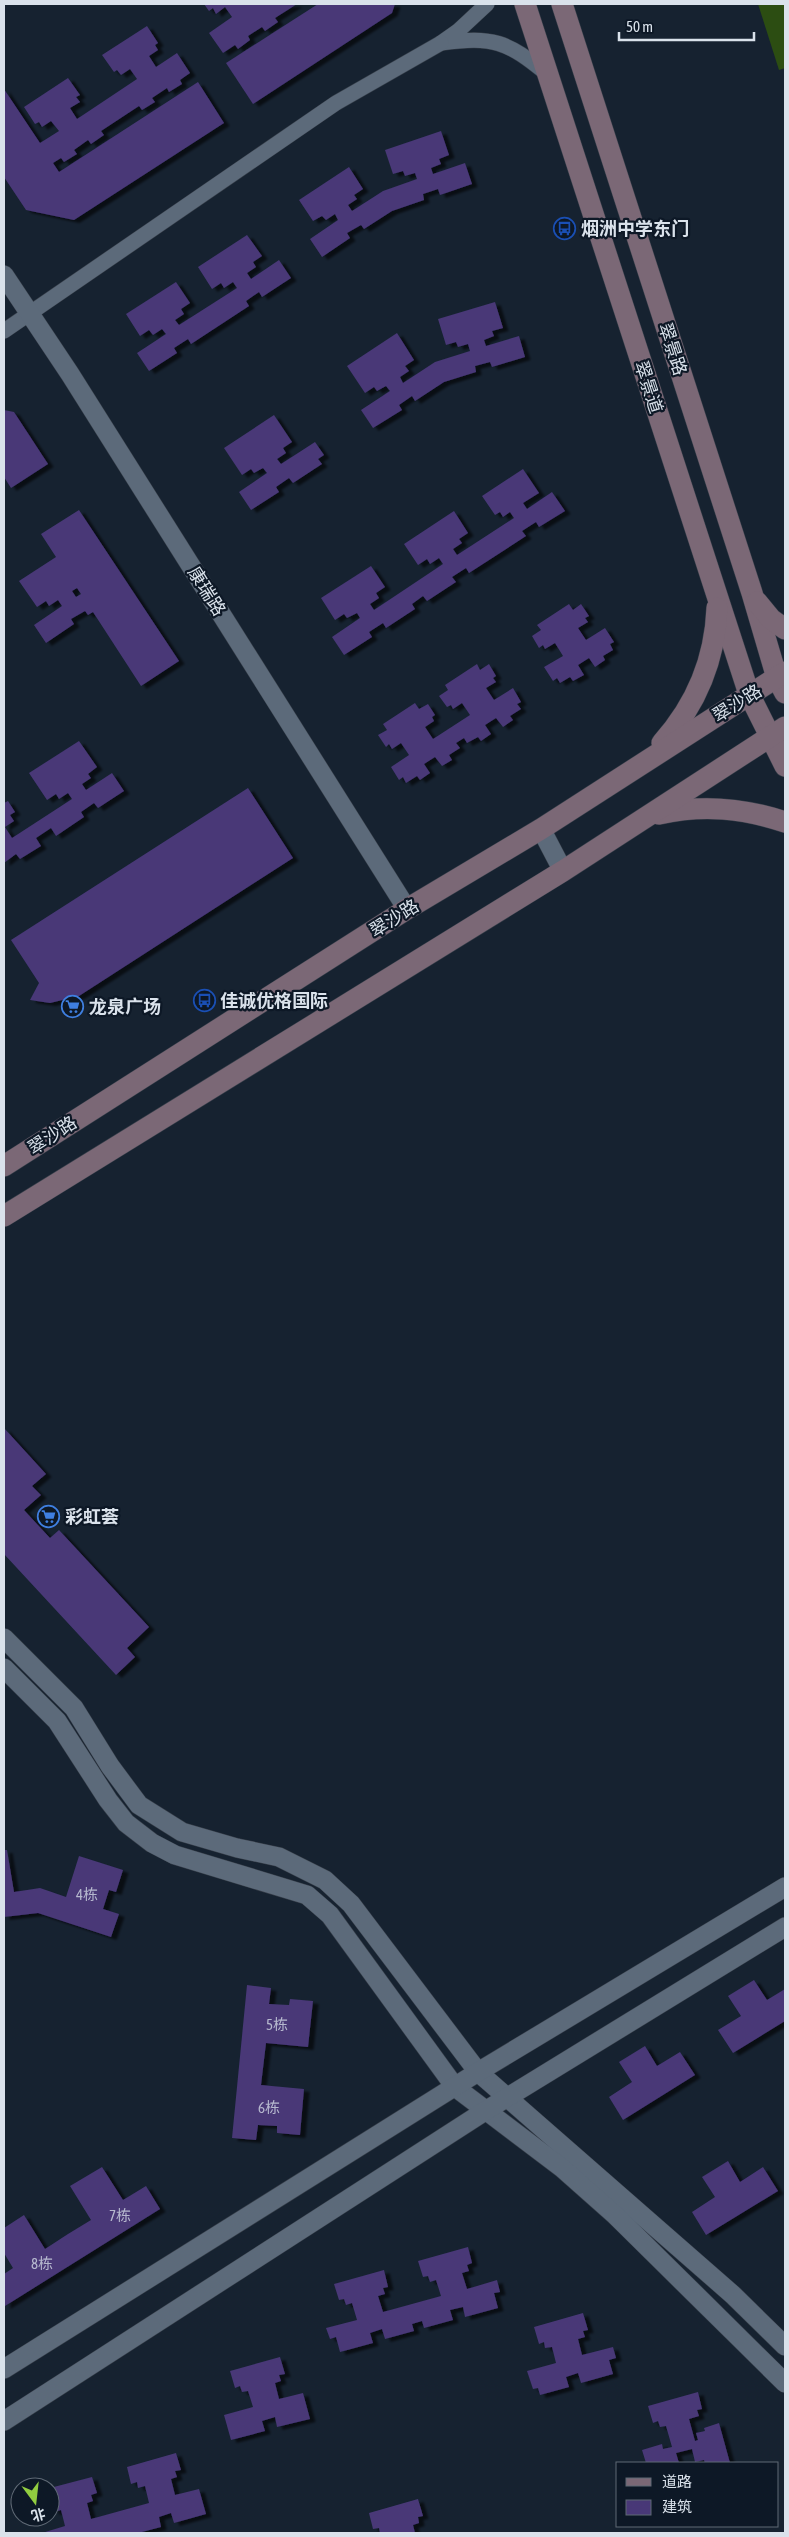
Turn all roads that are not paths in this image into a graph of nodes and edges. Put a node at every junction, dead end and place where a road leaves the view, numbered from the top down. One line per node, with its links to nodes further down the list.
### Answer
1 (487, 4): 4 (street)
2 (525, 4): 5 (main road, 翠景道)
3 (562, 4): 9 (main road, 翠景路)
4 (442, 43): 5 (street); 7 (street)
5 (548, 75): 10 (main road, 翠景道)
6 (4, 275): 7 (street, 康瑞路)
7 (30, 314): 8 (street); 21 (street, 康瑞路)
8 (4, 331)
9 (752, 593): 11 (main road); 12 (main road, 翠景路)
10 (717, 598): 13 (main road, 翠景道); 16 (main road)
11 (785, 629)
12 (783, 681): 13 (main road, 翠沙路)
13 (749, 694): 14 (main road, 翠景道); 16 (main road, 翠沙路)
14 (778, 732): 15 (main road, 翠景道); 17 (main road)
15 (785, 766)
16 (633, 769): 19 (main road, 翠沙路)
17 (647, 817): 18 (main road); 20 (main road)
18 (785, 822)
19 (541, 829): 20 (street); 21 (main road, 翠沙路)
20 (563, 870): 23 (main road)
21 (407, 909): 22 (main road, 翠沙路)
22 (4, 1166)
23 (4, 1216)
24 (4, 1638): 28 (street)
25 (4, 1668): 29 (street)
26 (785, 1887): 28 (street)
27 (785, 1927): 30 (street)
28 (478, 2072): 29 (street); 30 (street)
29 (455, 2087): 31 (street); 33 (street)
30 (508, 2097): 31 (street); 32 (street)
31 (485, 2111): 34 (street); 35 (street)
32 (785, 2346)
33 (4, 2369)
34 (785, 2383)
35 (4, 2421)

